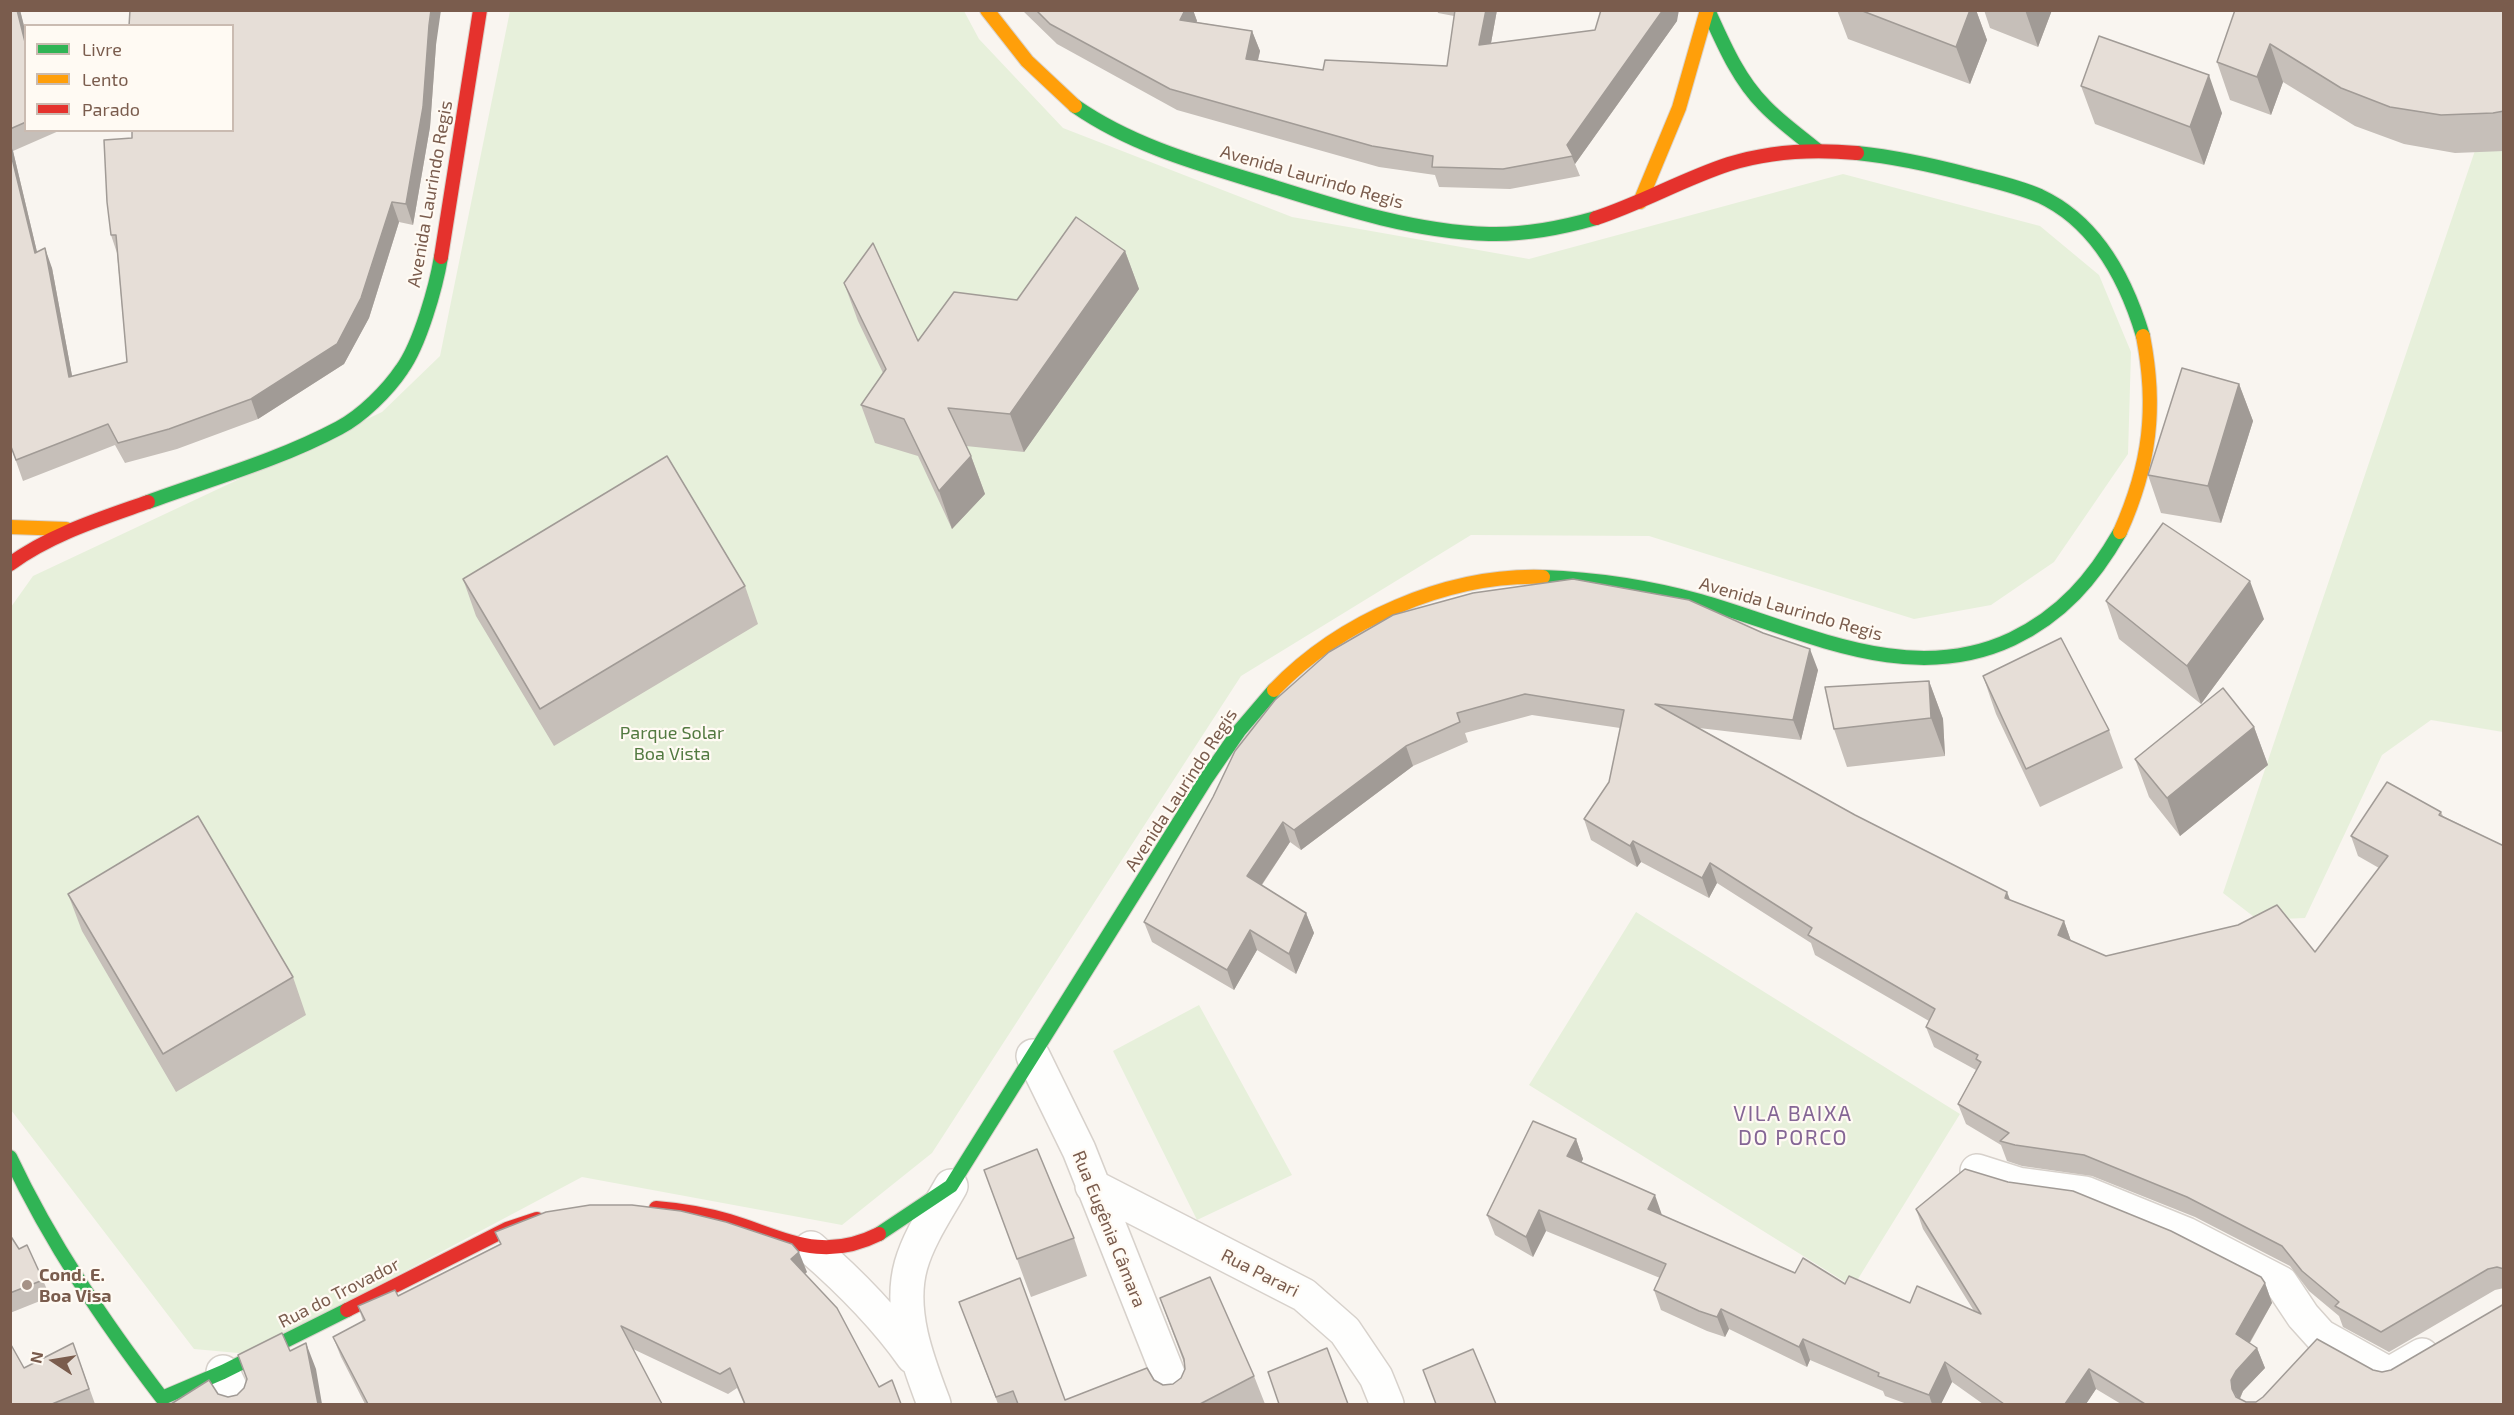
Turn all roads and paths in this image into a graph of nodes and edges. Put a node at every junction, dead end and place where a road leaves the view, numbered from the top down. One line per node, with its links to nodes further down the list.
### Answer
1 (480, 10): 7 (street, Avenida Laurindo Regis)
2 (987, 10): 5 (street, Avenida Laurindo Regis)
3 (1708, 10): 4 (street); 5 (street)
4 (1817, 150): 5 (street, Avenida Laurindo Regis); 9 (street, Avenida Laurindo Regis)
5 (1640, 202)
6 (10, 527): 7 (street, Avenida Laurindo Regis)
7 (74, 529): 8 (street, Avenida Laurindo Regis)
8 (10, 564)
9 (1034, 1056): 12 (street, Avenida Laurindo Regis); 13 (street, Rua Eugênia Câmara)
10 (10, 1157): 22 (street, Rua do Trovador)
11 (1977, 1171): 17 (street)
12 (951, 1186): 16 (street, Avenida Laurindo Regis); 20 (street)
13 (1092, 1186): 25 (street, Rua Eugênia Câmara); 26 (street, Rua Parari)
14 (639, 1208): 16 (street)
15 (555, 1212): 21 (street, Rua do Trovador)
16 (811, 1248): 20 (street)
17 (2321, 1336): 18 (street); 19 (street)
18 (2446, 1340)
19 (2297, 1362)
20 (919, 1365): 24 (street)
21 (223, 1372): 22 (street, Rua do Trovador); 23 (street)
22 (158, 1401)
23 (238, 1404)
24 (934, 1404)
25 (1180, 1404)
26 (1387, 1404)

